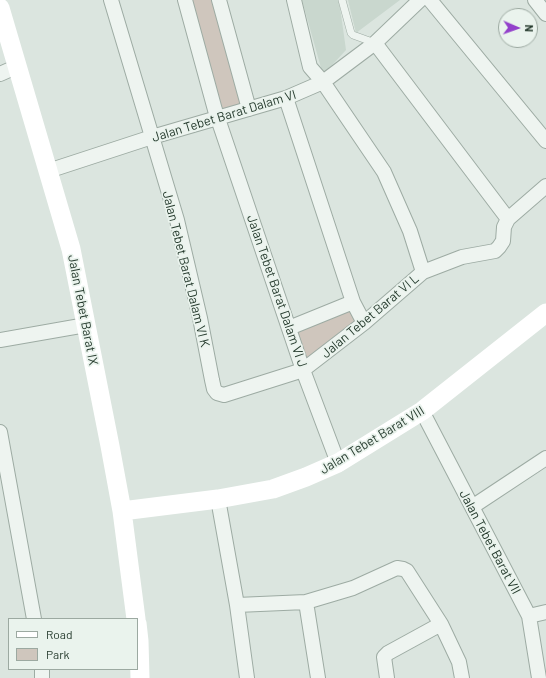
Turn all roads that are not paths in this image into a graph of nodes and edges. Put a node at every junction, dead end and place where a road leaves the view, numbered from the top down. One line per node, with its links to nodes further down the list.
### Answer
1 (111, 0): 18 (street, Jalan Tebet Barat Dalam VI K)
2 (185, 0): 17 (street, Jalan Tebet Barat Dalam VI J)
3 (219, 0): 16 (street)
4 (294, 0): 14 (street)
5 (342, 0): 11 (lane)
6 (420, 0): 11 (street, Jalan Tebet Barat Dalam VI)
7 (430, 0): 19 (street)
8 (535, 0): 10 (street)
9 (0, 8): 12 (street, Jalan Tebet Barat IX)
10 (546, 14)
11 (375, 43): 14 (street, Jalan Tebet Barat Dalam VI); 22 (street)
12 (18, 66): 13 (street); 20 (street, Jalan Tebet Barat IX)
13 (0, 74)
14 (323, 82): 15 (street, Jalan Tebet Barat Dalam VI); 23 (street)
15 (286, 98): 16 (street, Jalan Tebet Barat Dalam VI); 24 (street)
16 (248, 109): 17 (street, Jalan Tebet Barat Dalam VI)
17 (218, 118): 18 (street, Jalan Tebet Barat Dalam VI); 28 (street, Jalan Tebet Barat Dalam VI J)
18 (152, 138): 20 (street, Jalan Tebet Barat Dalam VI); 30 (street, Jalan Tebet Barat Dalam VI K)
19 (546, 141)
20 (48, 171): 27 (street, Jalan Tebet Barat IX)
21 (546, 186): 22 (street)
22 (508, 219): 23 (street, Jalan Tebet Barat VI L)
23 (423, 272): 26 (street, Jalan Tebet Barat VI L)
24 (353, 302): 26 (street); 28 (street)
25 (546, 313): 31 (street, Jalan Tebet Barat VIII)
26 (364, 323): 30 (street, Jalan Tebet Barat VI L)
27 (86, 325): 29 (street); 37 (street, Jalan Tebet Barat IX)
28 (289, 328): 30 (street, Jalan Tebet Barat Dalam VI J)
29 (0, 340)
30 (303, 370): 34 (street, Jalan Tebet Barat Dalam VI J)
31 (422, 411): 34 (street, Jalan Tebet Barat VIII); 36 (street, Jalan Tebet Barat VII)
32 (0, 433): 42 (street)
33 (546, 458): 36 (street)
34 (338, 463): 35 (street, Jalan Tebet Barat VIII)
35 (218, 500): 37 (street, Jalan Tebet Barat VIII); 39 (street)
36 (472, 507): 41 (street, Jalan Tebet Barat VII)
37 (122, 511): 43 (street, Jalan Tebet Barat IX)
38 (306, 602): 39 (street); 44 (street); 48 (street)
39 (237, 605): 47 (street)
40 (546, 612): 41 (street)
41 (529, 616): 51 (street, Jalan Tebet Barat VII)
42 (34, 618)
43 (136, 618)
44 (441, 624): 49 (street); 50 (street)
45 (138, 632): 46 (street)
46 (140, 678)
47 (247, 678)
48 (318, 678)
49 (387, 678)
50 (462, 678)
51 (539, 678)

